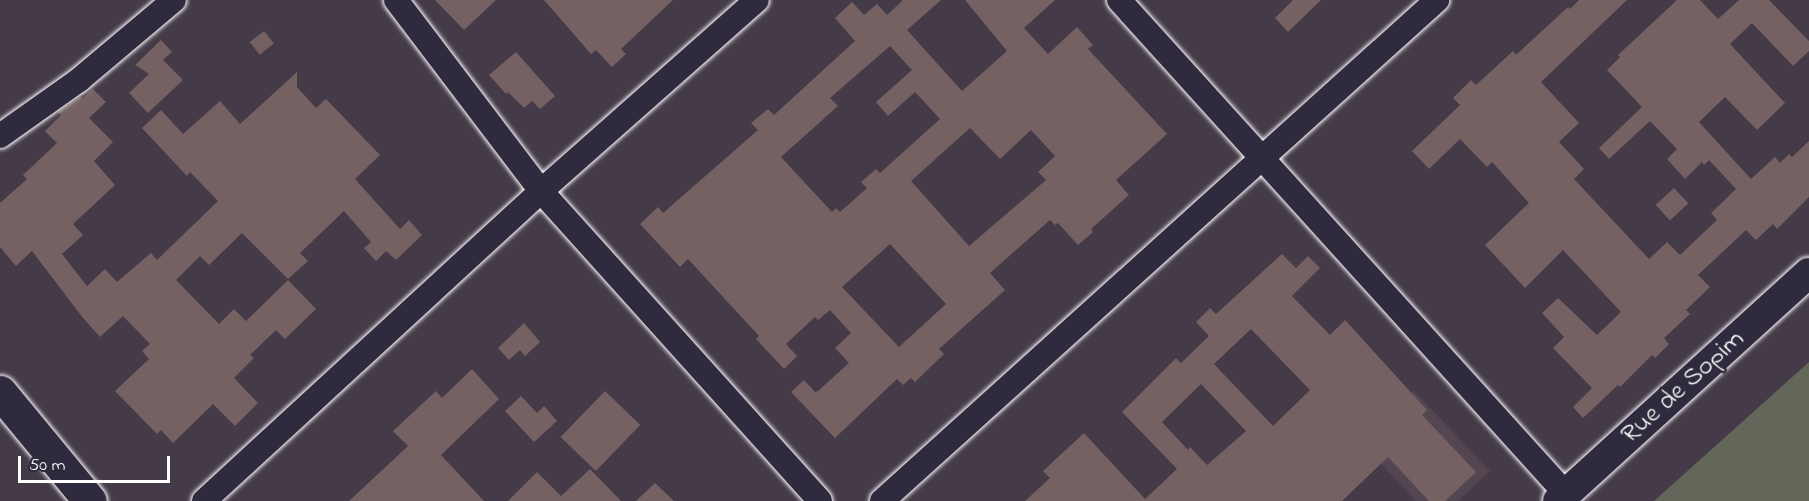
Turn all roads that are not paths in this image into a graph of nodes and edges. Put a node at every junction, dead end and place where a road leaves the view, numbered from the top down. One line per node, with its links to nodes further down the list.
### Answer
1 (174, 0): 6 (street)
2 (396, 0): 8 (street)
3 (757, 0): 8 (street)
4 (1119, 0): 7 (street)
5 (1437, 0): 7 (street)
6 (0, 136)
7 (1262, 158): 11 (street); 15 (street)
8 (541, 191): 13 (street); 14 (street)
9 (1809, 273): 11 (street, Rue de Sopim)
10 (0, 392): 12 (main road)
11 (1562, 497)
12 (90, 501)
13 (204, 501)
14 (820, 501)
15 (882, 501)

